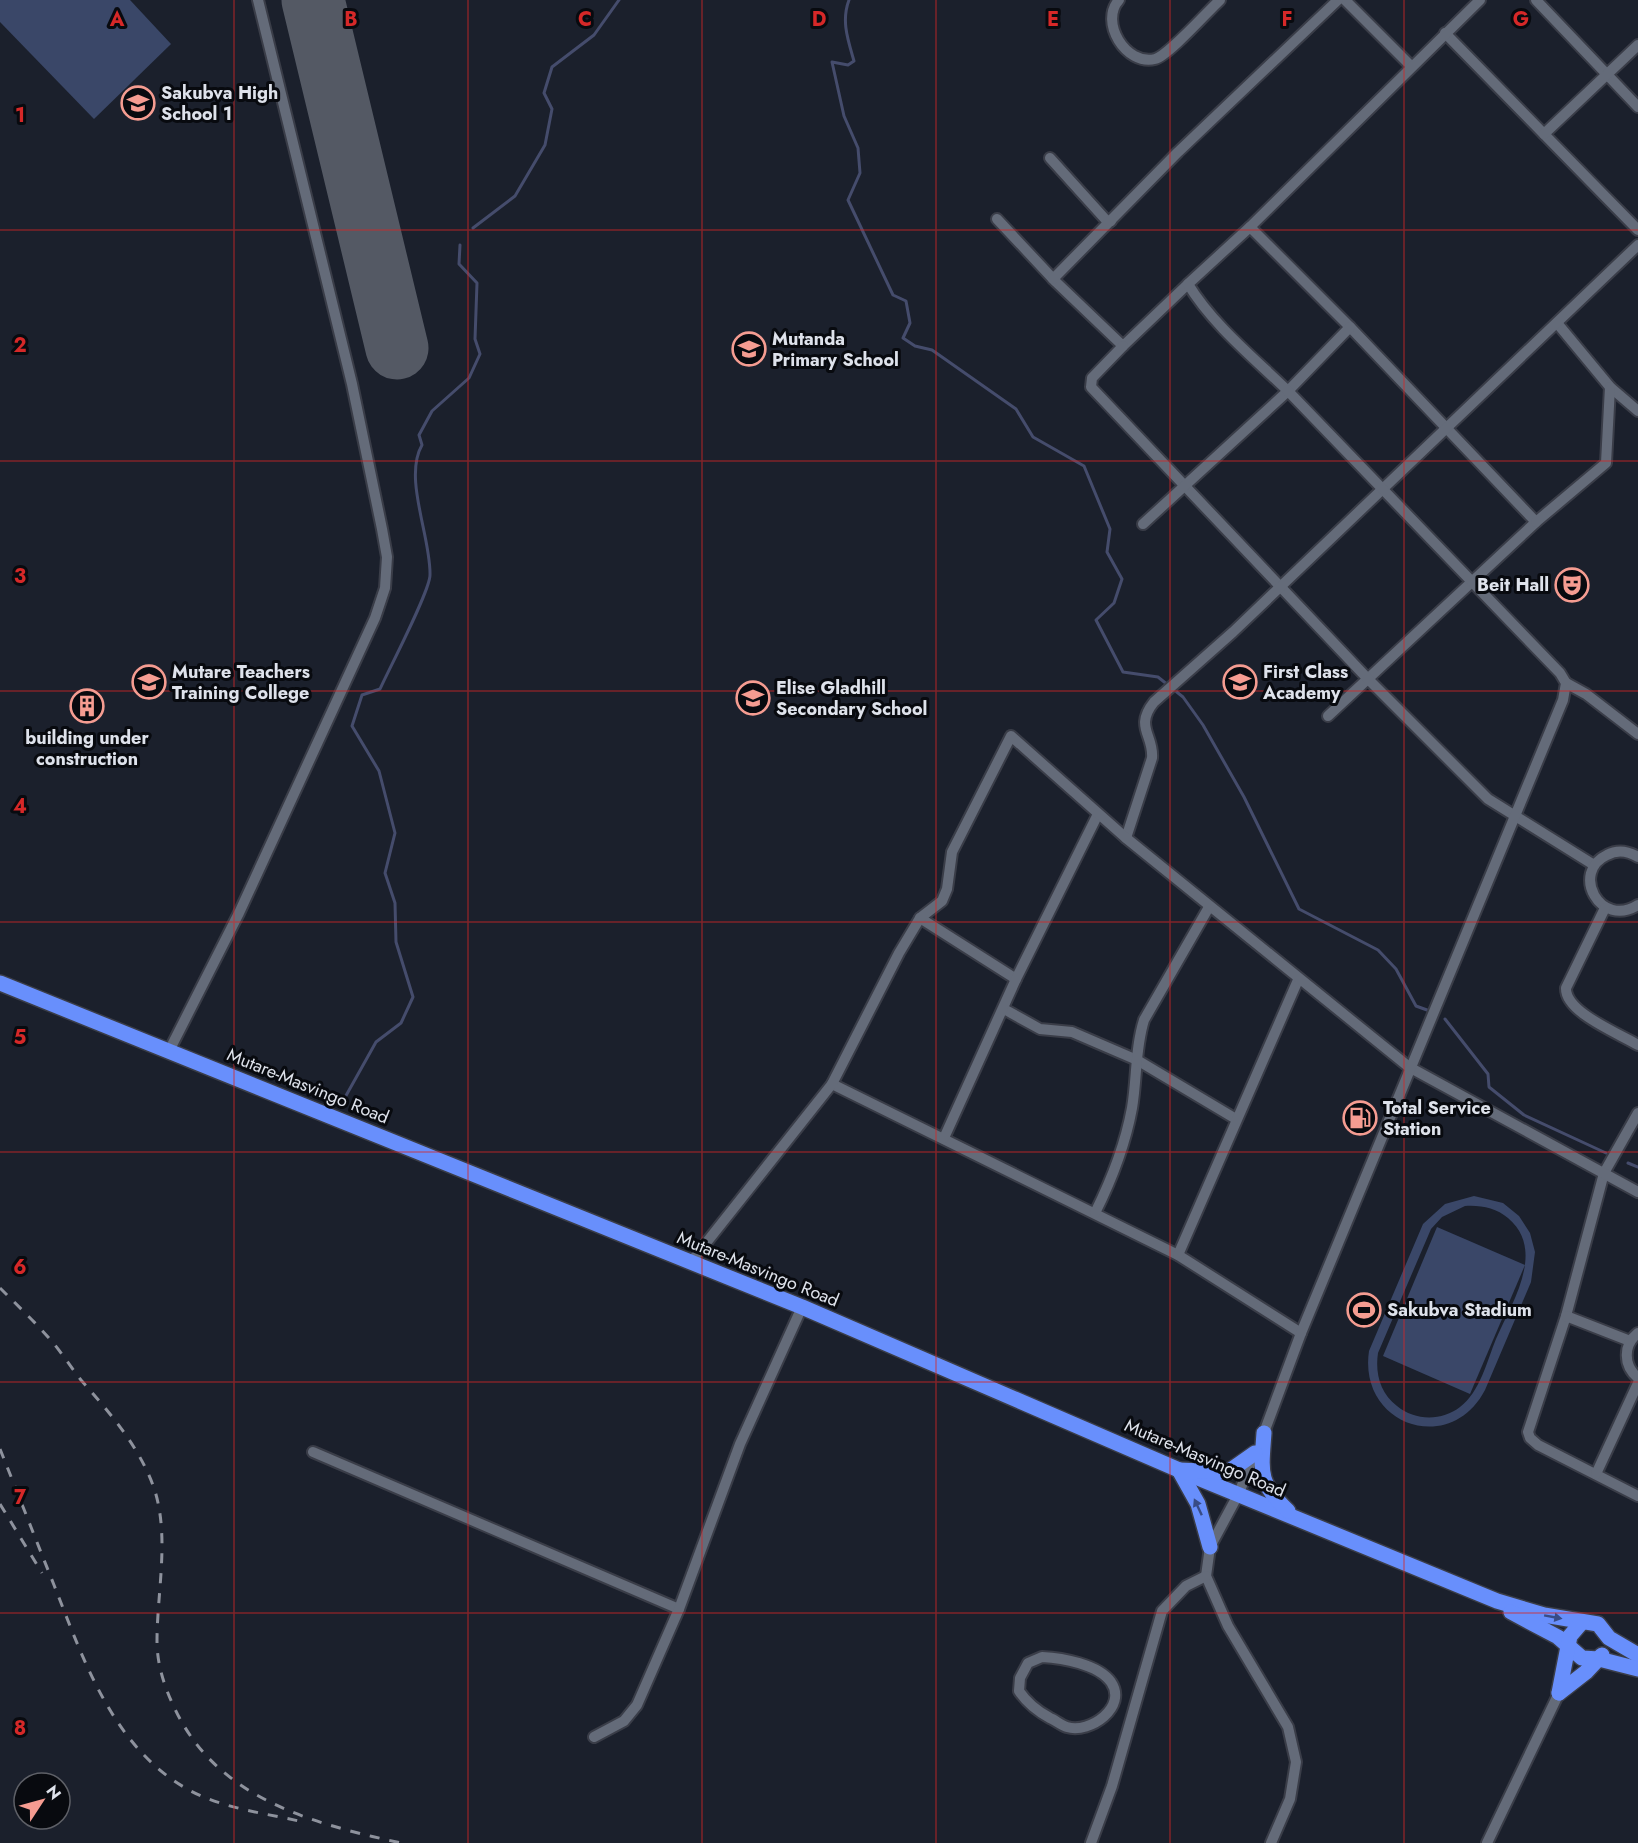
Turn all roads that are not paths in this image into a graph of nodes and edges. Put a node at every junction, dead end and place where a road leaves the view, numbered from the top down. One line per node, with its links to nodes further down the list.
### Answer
1 (258, 0): 53 (street)
2 (1119, 0): 3 (street)
3 (1220, 0)
4 (1338, 0): 16 (street)
5 (1345, 0): 10 (street)
6 (1480, 0): 8 (street)
7 (1536, 0): 11 (street)
8 (1445, 33): 10 (street); 13 (street)
9 (1638, 45): 11 (street)
10 (1411, 66): 17 (street)
11 (1607, 74): 12 (street); 13 (street)
12 (1638, 107)
13 (1544, 134): 18 (street)
14 (1050, 158): 16 (street)
15 (997, 219): 20 (street)
16 (1110, 221): 20 (street)
17 (1250, 227): 21 (street); 23 (street)
18 (1638, 230)
19 (1638, 245): 22 (street)
20 (1053, 279): 24 (street)
21 (1188, 284): 24 (street); 26 (street)
22 (1557, 323): 25 (street); 28 (street)
23 (1350, 327): 26 (street); 28 (street)
24 (1123, 346): 29 (street)
25 (1610, 387): 27 (street); 31 (street)
26 (1288, 391): 29 (street); 30 (street)
27 (1638, 411)
28 (1446, 428): 30 (street); 31 (street)
29 (1186, 484): 32 (street); 34 (street)
30 (1382, 490): 33 (street); 34 (street)
31 (1536, 522): 33 (street)
32 (1143, 524)
33 (1473, 583): 35 (street); 36 (street)
34 (1281, 584): 35 (street); 41 (street)
35 (1368, 679): 37 (street); 40 (street)
36 (1566, 683): 38 (street); 40 (street)
37 (1328, 716)
38 (1638, 734)
39 (1098, 814): 41 (street); 47 (street); 48 (street)
40 (1514, 816): 43 (street); 55 (street)
41 (1126, 838): 45 (street)
42 (1637, 855): 43 (street)
43 (1594, 865): 46 (street)
44 (1638, 905): 46 (street)
45 (1209, 907): 49 (street); 54 (street)
46 (1605, 908): 52 (street)
47 (920, 918): 48 (street); 56 (street)
48 (1016, 979): 51 (street)
49 (1298, 980): 55 (street); 58 (street)
50 (0, 983): 53 (highway, Mutare-Masvingo Road)
51 (1004, 1008): 54 (street); 60 (street)
52 (1638, 1045)
53 (170, 1051): 65 (highway, Mutare-Masvingo Road)
54 (1137, 1060): 58 (street); 63 (street)
55 (1409, 1067): 61 (street); 68 (street)
56 (832, 1084): 60 (street); 65 (street)
57 (1638, 1113): 59 (street)
58 (1236, 1119): 64 (street)
59 (1634, 1127): 61 (street)
60 (944, 1138): 63 (street)
61 (1604, 1173): 62 (street); 67 (street)
62 (1638, 1192)
63 (1095, 1213): 64 (street)
64 (1178, 1255): 68 (street)
65 (691, 1262): 66 (highway, Mutare-Masvingo Road)
66 (801, 1307): 75 (highway, Mutare-Masvingo Road); 83 (street)
67 (1566, 1316): 69 (street); 76 (street)
68 (1301, 1333): 72 (street)
69 (1634, 1337): 70 (street)
70 (1638, 1378)
71 (1638, 1383): 76 (street)
72 (1264, 1433): 74 (street); 79 (highway)
73 (313, 1452): 83 (street)
74 (1255, 1453): 75 (highway); 77 (street)
75 (1179, 1470): 77 (highway, Mutare-Masvingo Road); 80 (highway, one-way to 75)
76 (1596, 1474): 78 (street)
77 (1239, 1493): 79 (highway, Mutare-Masvingo Road); 80 (street)
78 (1638, 1496)
79 (1294, 1517): 82 (highway, Mutare-Masvingo Road)
80 (1210, 1547): 81 (street)
81 (1206, 1576): 93 (street); 94 (street)
82 (1497, 1601): 84 (highway, Mutare-Masvingo Road, one-way to 84); 86 (highway, Mutare-Masvingo Road)
83 (678, 1609): 92 (street)
84 (1582, 1622): 85 (highway, Mutare-Masvingo Road); 86 (highway)
85 (1609, 1638): 87 (highway, Mutare-Masvingo Road); 88 (highway)
86 (1570, 1646): 88 (highway, Mutare-Masvingo Road); 91 (highway)
87 (1638, 1655)
88 (1599, 1659): 89 (highway, Mutare-Masvingo Road); 91 (highway)
89 (1638, 1670)
90 (1020, 1678): 90 (street)
91 (1559, 1693): 95 (street)
92 (594, 1737)
93 (1091, 1843)
94 (1271, 1843)
95 (1487, 1843)

